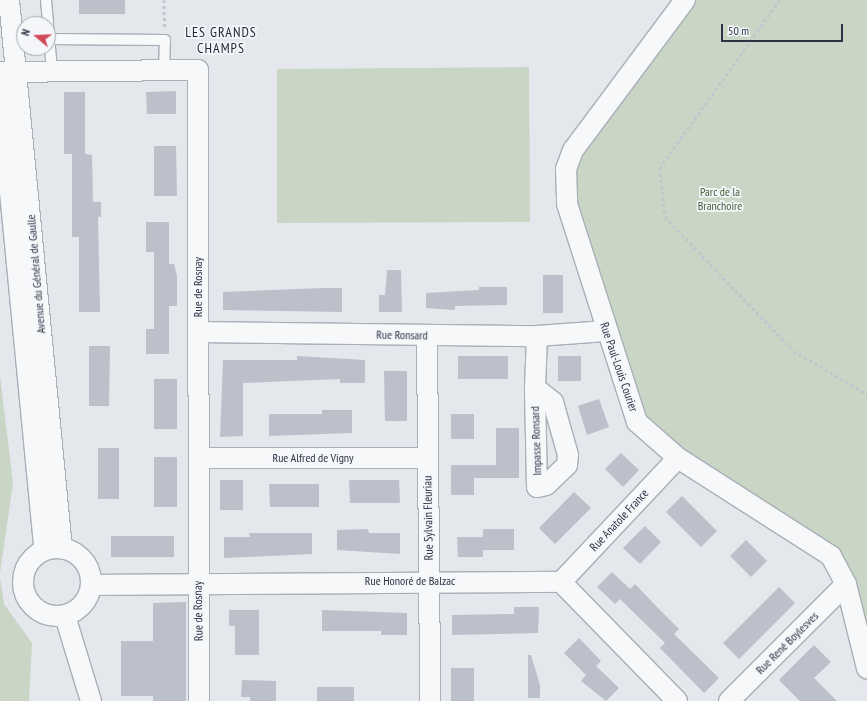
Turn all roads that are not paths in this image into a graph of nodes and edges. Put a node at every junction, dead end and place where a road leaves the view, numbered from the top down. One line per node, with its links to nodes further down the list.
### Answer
1 (9, 0): 9 (street, Avenue du Général de Gaulle)
2 (46, 0): 4 (lane)
3 (685, 0): 11 (street, Rue Paul-Louis Courier)
4 (47, 16)
5 (56, 39): 8 (lane)
6 (51, 56): 7 (lane)
7 (52, 70): 8 (street, Rue de Rosnay); 9 (street, Rue de Rosnay)
8 (164, 70): 12 (street, Rue de Rosnay)
9 (8, 71): 19 (street, Avenue du Général de Gaulle)
10 (0, 88): 19 (street, Avenue du Général de Gaulle)
11 (606, 331): 14 (street, Rue Ronsard); 18 (street, Rue Paul-Louis Courier)
12 (198, 332): 13 (street, Rue Ronsard); 16 (street, Rue de Rosnay)
13 (427, 335): 14 (street, Rue Ronsard); 17 (street, Rue Sylvain Fleuriau)
14 (537, 336): 15 (street)
15 (535, 388)
16 (199, 458): 17 (street, Rue Alfred de Vigny); 20 (street, Rue de Rosnay)
17 (428, 458): 21 (street, Rue Sylvain Fleuriau)
18 (678, 458): 22 (street, Rue Anatole France); 23 (street, Rue Paul-Louis Courier)
19 (53, 548): 24 (street); 25 (street)
20 (197, 582): 21 (street, Rue Honoré de Balzac); 24 (street, Rue Honoré de Balzac); 28 (street, Rue de Rosnay)
21 (429, 582): 22 (street, Rue Honoré de Balzac); 29 (street, Rue Sylvain Fleuriau)
22 (561, 582): 30 (street)
23 (846, 584): 26 (street, Rue Paul-Louis Courier); 31 (street, Rue René Boylesves)
24 (92, 585): 25 (street)
25 (65, 616): 27 (street)
26 (867, 668)
27 (91, 701)
28 (199, 701)
29 (430, 701)
30 (677, 701)
31 (729, 701)

